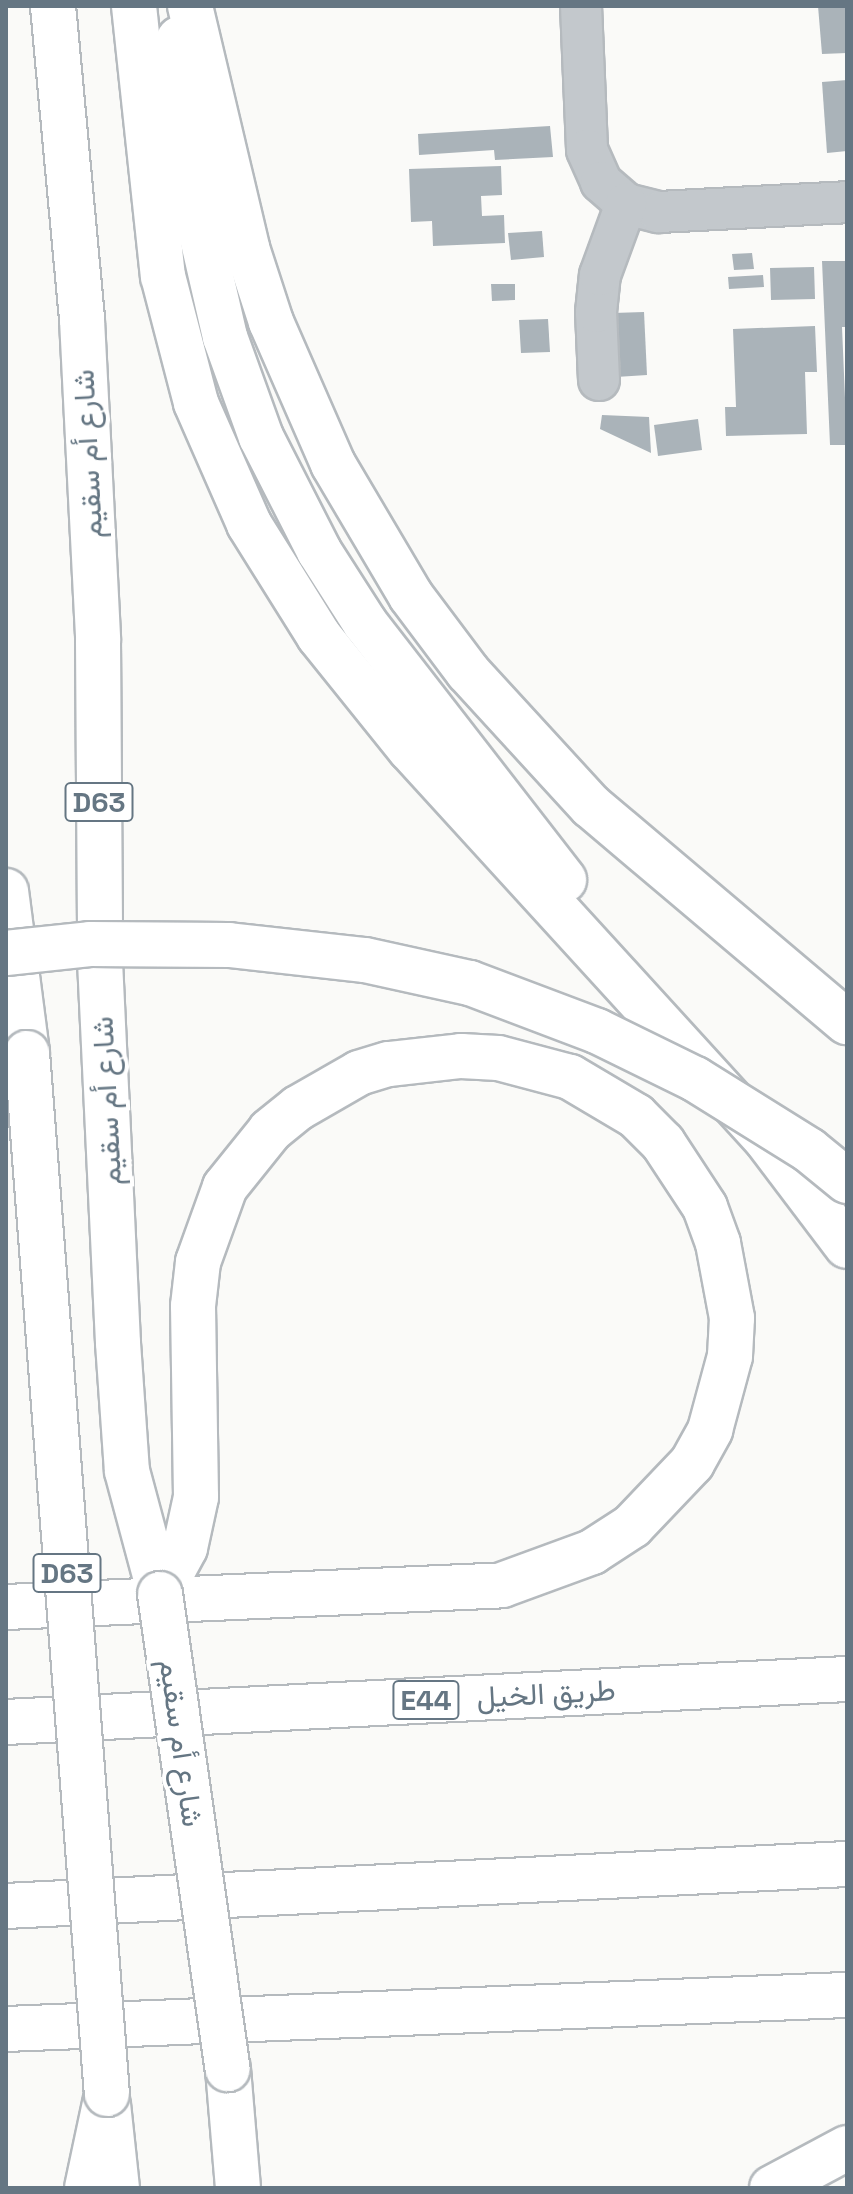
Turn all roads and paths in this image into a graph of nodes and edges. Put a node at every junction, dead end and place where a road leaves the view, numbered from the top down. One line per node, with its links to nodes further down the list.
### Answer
1 (53, 6): 15 (main road, شارع أم سقيم / D63)
2 (134, 6): 11 (main road)
3 (178, 6): 11 (main road)
4 (190, 6): 12 (main road)
5 (581, 6): 7 (street)
6 (847, 202): 7 (street)
7 (626, 204): 8 (street)
8 (599, 380)
9 (6, 891): 23 (main road, D63, bridge)
10 (6, 953): 13 (main road, bridge)
11 (627, 985): 14 (main road)
12 (847, 1022)
13 (847, 1181)
14 (847, 1246)
15 (160, 1594): 16 (main road); 27 (main road, شارع أم سقيم / D63, bridge)
16 (6, 1607)
17 (847, 1679): 18 (main road, طريق الخيل / E44)
18 (6, 1722)
19 (847, 1864): 20 (main road)
20 (6, 1906)
21 (847, 1995): 22 (main road)
22 (6, 2029)
23 (107, 2094): 25 (main road); 26 (main road, D63)
24 (847, 2148): 28 (main road)
25 (87, 2188)
26 (117, 2188)
27 (238, 2188)
28 (772, 2188)

